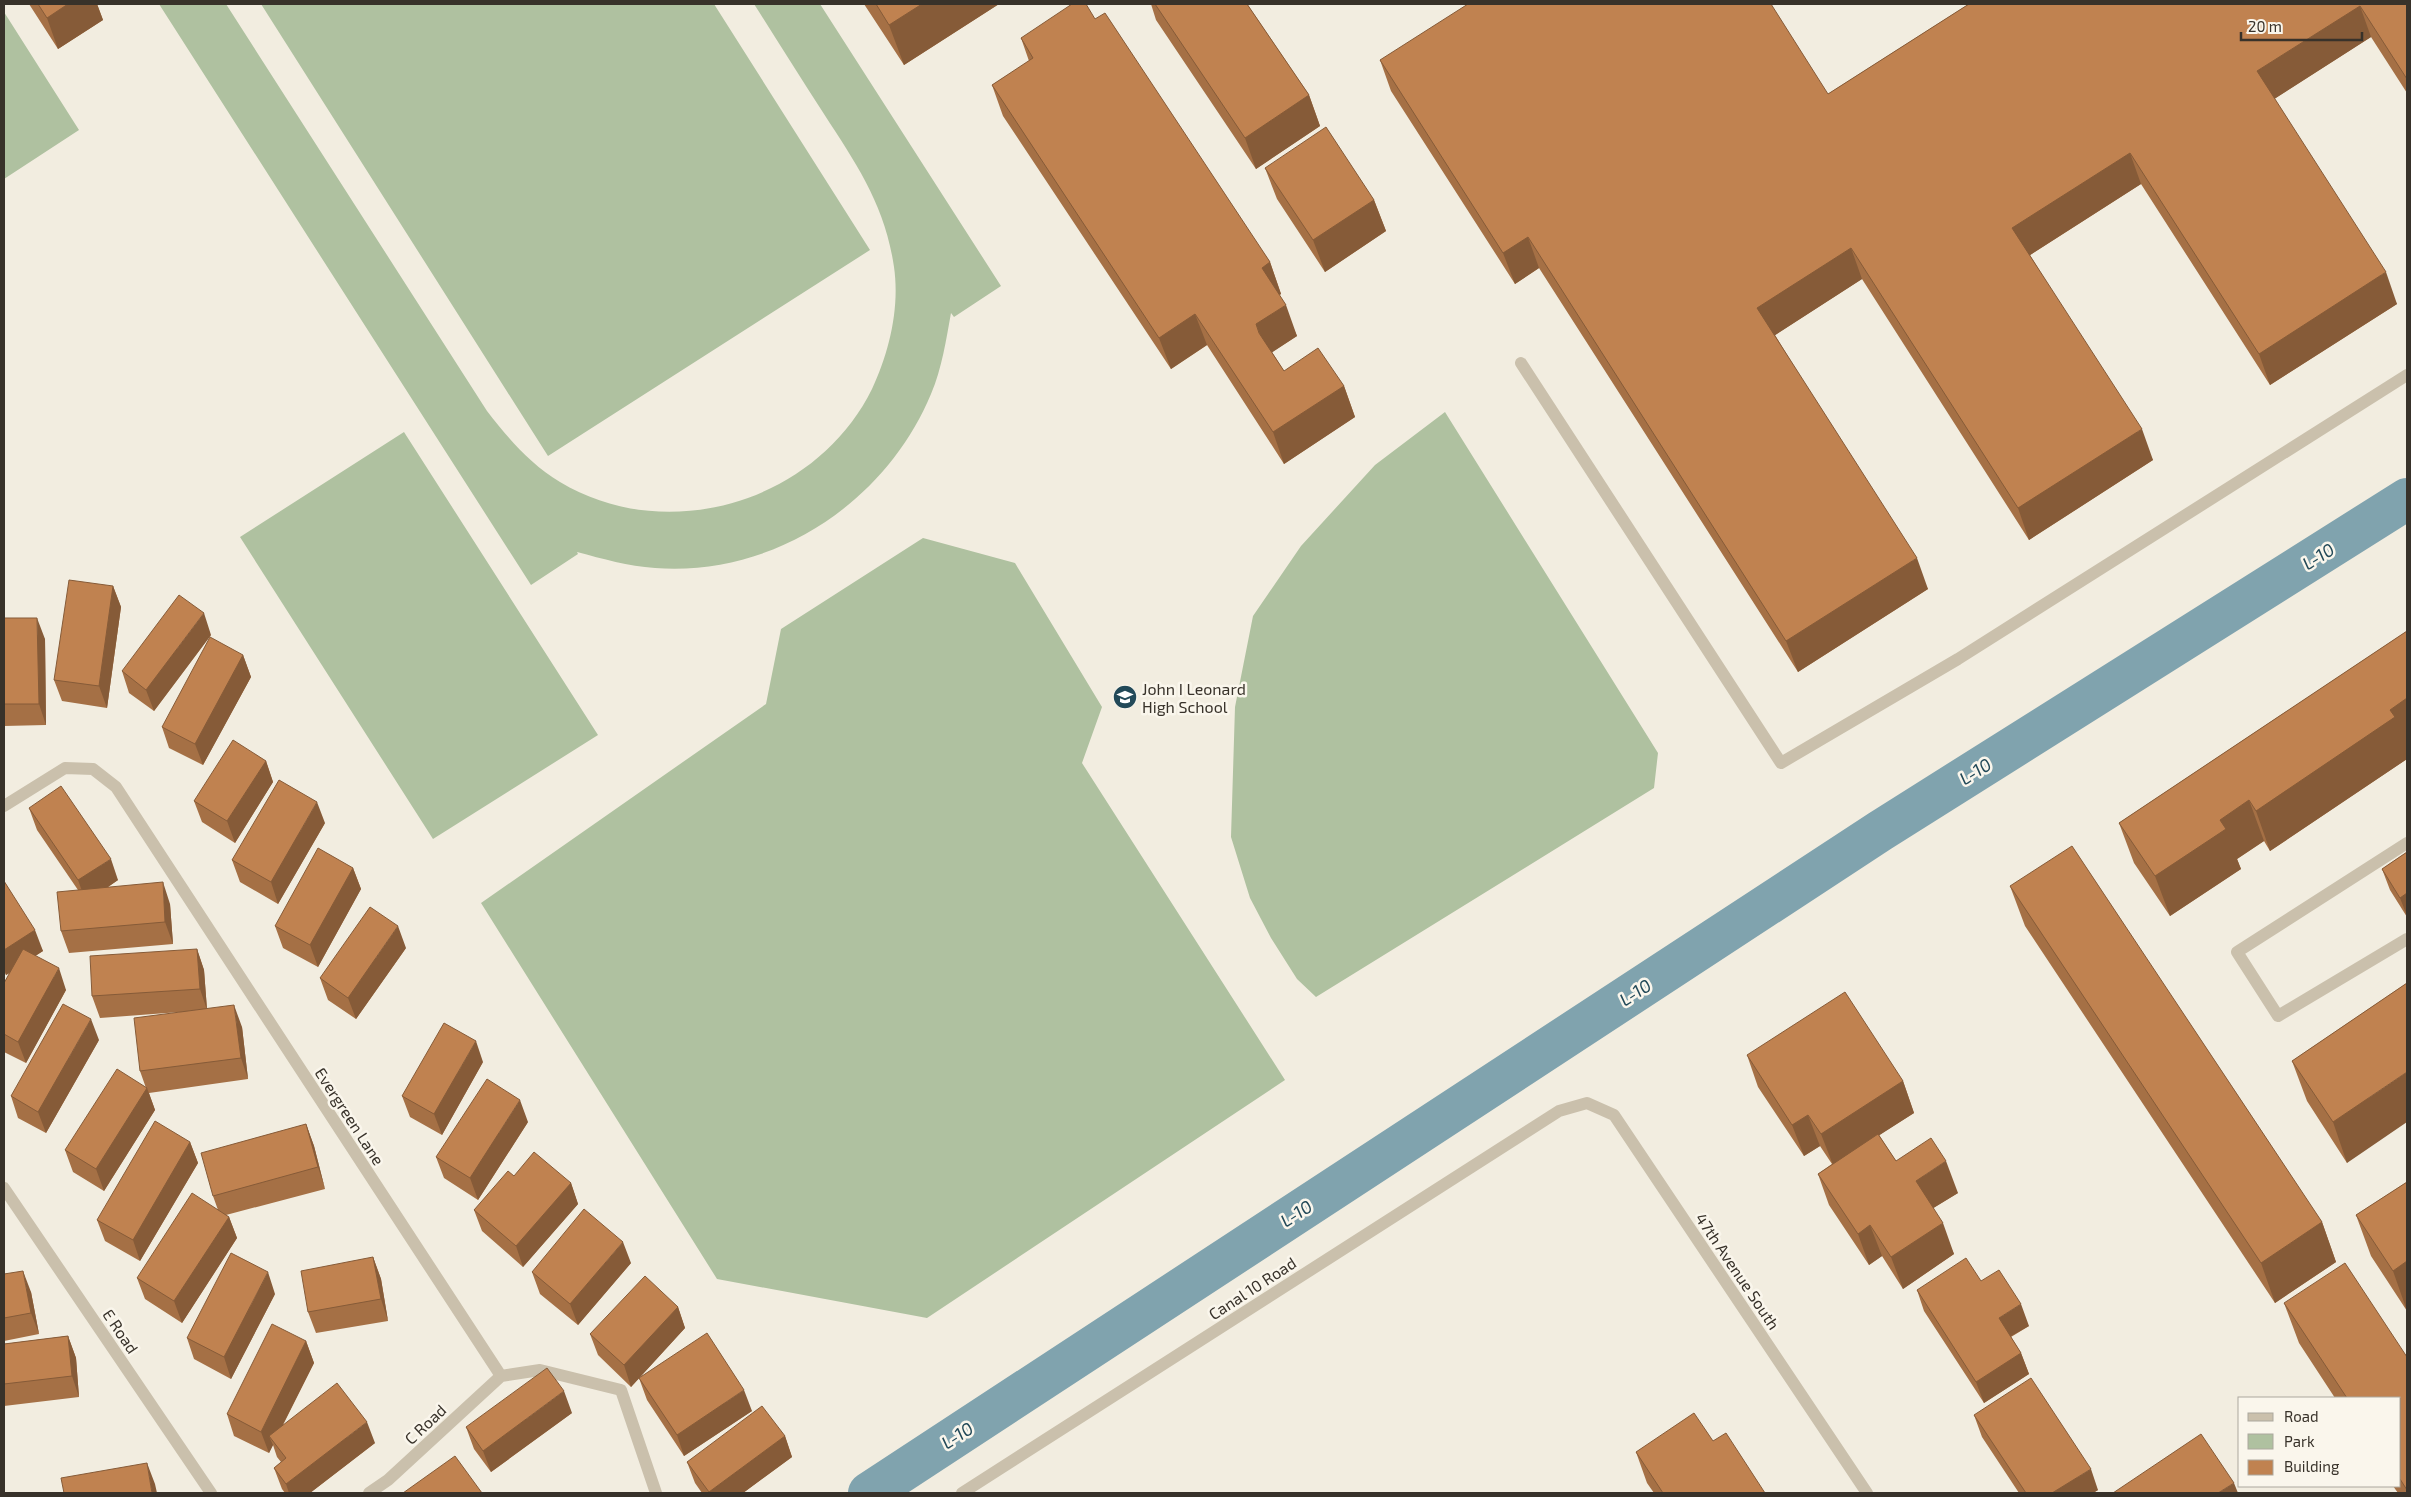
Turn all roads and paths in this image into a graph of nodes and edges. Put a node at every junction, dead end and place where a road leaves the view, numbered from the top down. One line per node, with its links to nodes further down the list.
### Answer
1 (1521, 363): 2 (street)
2 (2407, 374)
3 (4, 806): 8 (street, Evergreen Lane)
4 (2407, 843): 5 (street)
5 (2407, 939)
6 (1559, 1111): 12 (street, Canal 10 Road); 13 (street, 47th Avenue South)
7 (4, 1188): 9 (street, E Road)
8 (501, 1376): 10 (street, C Road); 11 (street)
9 (210, 1493)
10 (369, 1493)
11 (656, 1493)
12 (962, 1493)
13 (1867, 1493)

